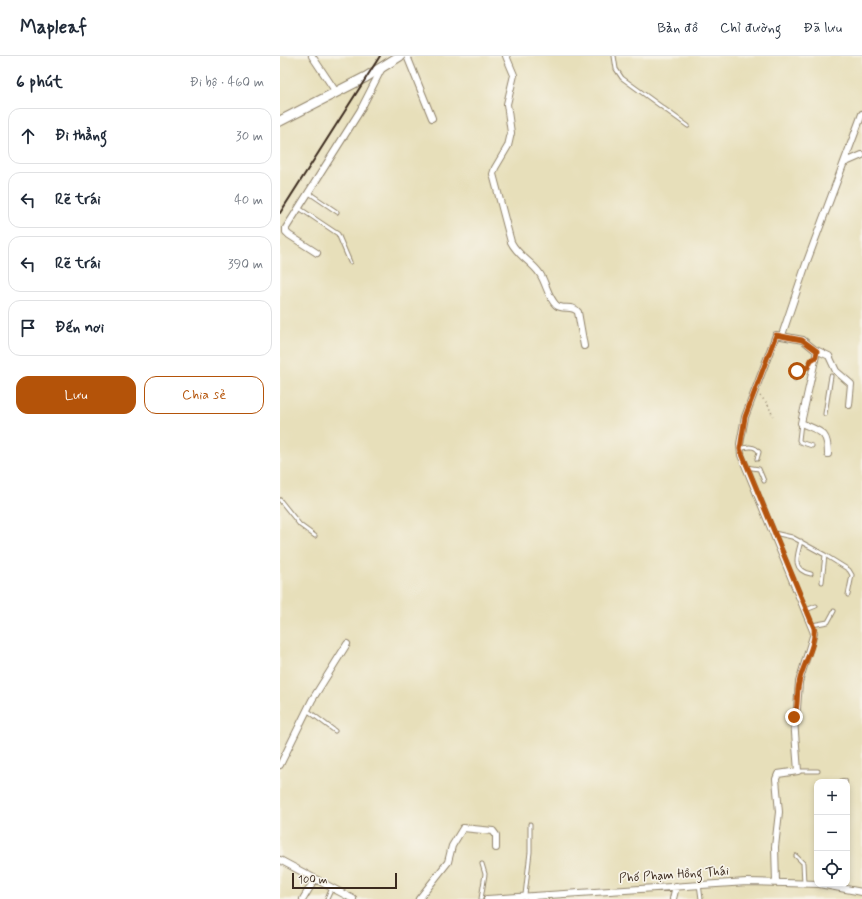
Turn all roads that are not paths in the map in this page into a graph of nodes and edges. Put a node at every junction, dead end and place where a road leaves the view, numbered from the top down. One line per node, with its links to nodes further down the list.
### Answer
1 (312, 56): 7 (street)
2 (400, 56): 6 (main road)
3 (407, 56): 9 (street)
4 (506, 56): 20 (street)
5 (614, 56): 11 (lane)
6 (383, 67): 7 (main road); 14 (street)
7 (336, 92): 10 (main road)
8 (862, 114): 13 (street)
9 (432, 118)
10 (280, 121)
11 (688, 126)
12 (862, 155): 13 (street)
13 (846, 162): 19 (street)
14 (309, 193): 15 (street); 16 (lane)
15 (300, 208): 17 (street); 18 (lane)
16 (337, 212)
17 (317, 253)
18 (350, 262)
19 (782, 335): 21 (street); 28 (street)
20 (584, 346)
21 (817, 354): 22 (street); 23 (lane); 26 (street)
22 (833, 373): 24 (street); 25 (lane)
23 (795, 379)
24 (849, 405)
25 (825, 414)
26 (801, 423): 27 (lane); 29 (street)
27 (812, 446)
28 (740, 449): 30 (lane); 31 (street)
29 (828, 454)
30 (757, 459)
31 (746, 467): 32 (lane); 34 (street)
32 (764, 481)
33 (280, 500): 35 (lane)
34 (774, 533): 36 (lane); 42 (street)
35 (315, 536)
36 (801, 542): 37 (lane); 38 (lane)
37 (825, 555): 39 (lane); 40 (lane)
38 (811, 574)
39 (822, 582)
40 (848, 595)
41 (816, 606): 42 (lane)
42 (808, 609): 44 (street)
43 (834, 611): 44 (lane)
44 (815, 625): 49 (street)
45 (347, 644): 46 (street)
46 (307, 710): 47 (lane); 48 (street)
47 (335, 731)
48 (280, 765)
49 (798, 771): 50 (lane); 57 (street)
50 (818, 771)
51 (530, 824): 65 (lane)
52 (496, 848): 69 (street)
53 (796, 856): 58 (lane)
54 (280, 860): 56 (street)
55 (482, 864): 70 (lane)
56 (315, 879): 63 (street); 66 (street)
57 (776, 882): 58 (street, Phố Phạm Hồng Thái); 59 (street, Phố Phạm Hồng Thái)
58 (804, 883): 60 (street, Phố Phạm Hồng Thái)
59 (699, 884): 61 (street, Phố Phạm Hồng Thái); 73 (lane)
60 (814, 884)
61 (676, 886): 65 (street, Phố Phạm Hồng Thái); 72 (street)
62 (835, 887): 64 (street, Phố Phạm Hồng Thái)
63 (332, 888): 67 (lane); 68 (street)
64 (862, 892)
65 (525, 895): 71 (street, Phố Phạm Hồng Thái)
66 (303, 899)
67 (327, 899)
68 (353, 899)
69 (419, 899)
70 (481, 899)
71 (487, 899)
72 (673, 899)
73 (701, 899)

